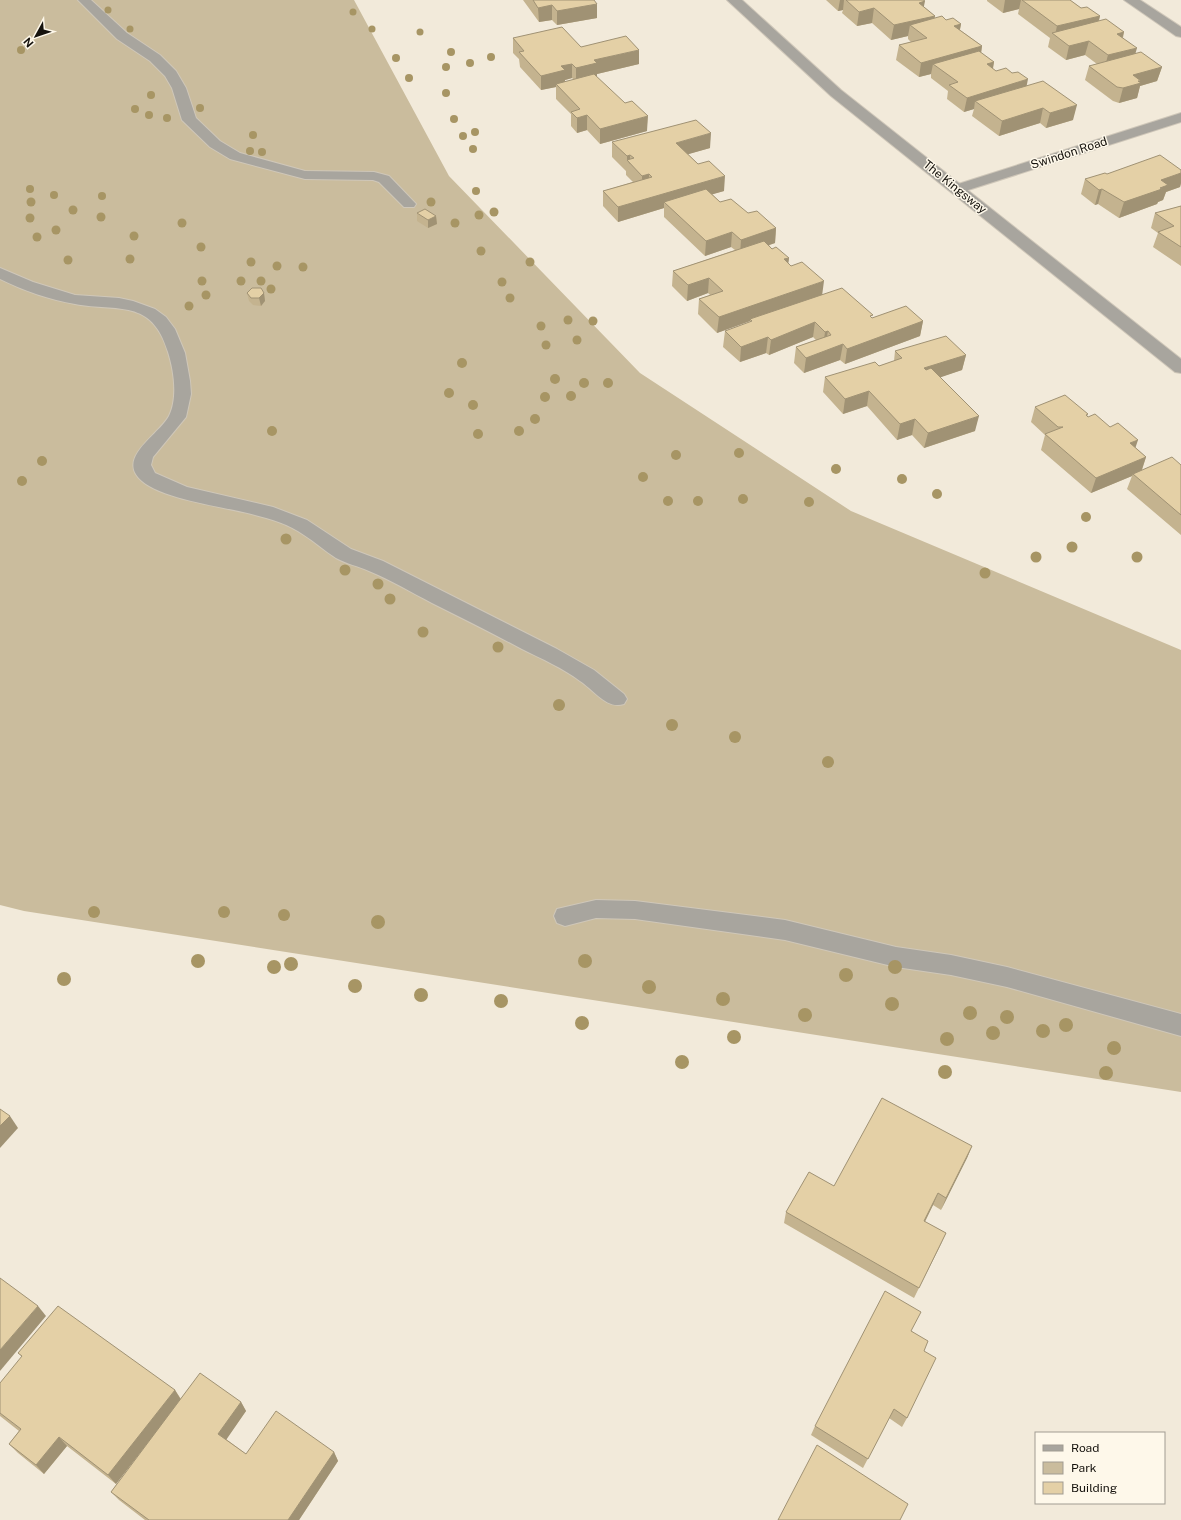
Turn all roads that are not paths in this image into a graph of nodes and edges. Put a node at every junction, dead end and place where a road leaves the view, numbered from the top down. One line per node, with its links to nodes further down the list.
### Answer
1 (84, 0): 7 (lane)
2 (734, 0): 6 (street, The Kingsway)
3 (1131, 0): 4 (street)
4 (1181, 33)
5 (1181, 117): 6 (street, Swindon Road)
6 (957, 189): 9 (street, The Kingsway)
7 (409, 204)
8 (0, 273): 10 (lane)
9 (1181, 368)
10 (617, 699)
11 (565, 916): 12 (lane)
12 (1181, 1024)

